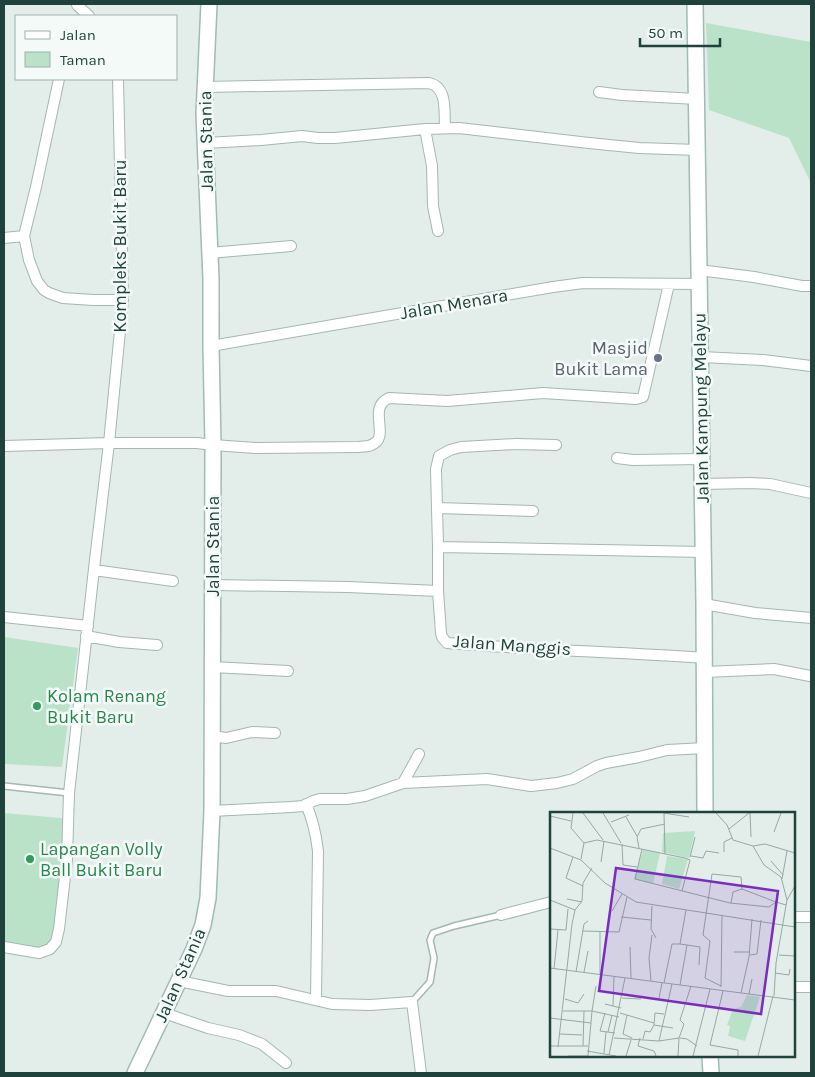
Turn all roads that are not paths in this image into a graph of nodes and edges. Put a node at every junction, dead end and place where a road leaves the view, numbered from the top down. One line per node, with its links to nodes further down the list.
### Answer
1 (209, 4): 7 (street, Jalan Stania)
2 (695, 4): 9 (street, Jalan Kampung Melayu)
3 (77, 5): 4 (street)
4 (88, 15)
5 (59, 80): 15 (street)
6 (118, 80): 22 (street, Kompleks Bukit Baru)
7 (205, 87): 10 (street); 12 (street, Jalan Stania)
8 (599, 92): 9 (street)
9 (697, 99): 13 (street, Jalan Kampung Melayu)
10 (445, 128): 11 (street); 13 (street)
11 (425, 129): 12 (street); 14 (street)
12 (205, 144): 18 (street, Jalan Stania)
13 (698, 150): 19 (street, Jalan Kampung Melayu)
14 (438, 231)
15 (24, 236): 16 (street); 22 (street)
16 (4, 238)
17 (291, 246): 18 (street)
18 (210, 253): 23 (street, Jalan Stania)
19 (698, 277): 20 (street, Jalan Menara); 21 (street, Jalan Menara); 24 (street, Jalan Kampung Melayu)
20 (669, 284): 23 (street, Jalan Menara); 27 (street)
21 (811, 286)
22 (123, 300): 26 (street, Kompleks Bukit Baru)
23 (211, 346): 27 (street, Jalan Stania)
24 (701, 356): 25 (street); 31 (street, Jalan Kampung Melayu)
25 (811, 366)
26 (109, 443): 27 (street); 29 (street); 38 (street, Kompleks Bukit Baru)
27 (213, 445): 40 (street, Jalan Stania)
28 (556, 445): 34 (street)
29 (4, 446)
30 (617, 458): 31 (street)
31 (702, 459): 32 (street, Jalan Kampung Melayu)
32 (702, 484): 33 (street); 37 (street, Jalan Kampung Melayu)
33 (811, 493)
34 (437, 508): 35 (street); 36 (street)
35 (533, 511)
36 (438, 547): 37 (street); 41 (street)
37 (704, 552): 42 (street, Jalan Kampung Melayu)
38 (94, 570): 39 (street); 45 (street, Kompleks Bukit Baru)
39 (173, 581)
40 (212, 585): 41 (street); 48 (street, Jalan Stania)
41 (438, 591): 47 (street, Jalan Manggis)
42 (704, 604): 44 (street); 47 (street, Jalan Kampung Melayu)
43 (4, 617): 45 (street)
44 (811, 618)
45 (87, 631): 46 (street); 57 (street, Kompleks Bukit Baru)
46 (157, 645)
47 (705, 665): 50 (street); 53 (street, Jalan Kampung Melayu)
48 (212, 667): 49 (street); 52 (street, Jalan Stania)
49 (288, 671)
50 (810, 676)
51 (274, 732): 52 (street)
52 (212, 736): 59 (street, Jalan Stania)
53 (705, 748): 55 (street); 60 (street, Jalan Kampung Melayu)
54 (418, 754): 55 (street)
55 (403, 783): 58 (street)
56 (4, 786): 57 (lane)
57 (69, 793): 65 (street, Kompleks Bukit Baru)
58 (306, 804): 59 (street); 69 (street)
59 (212, 811): 66 (street, Jalan Stania)
60 (705, 812)
61 (550, 902): 62 (street)
62 (501, 915): 70 (lane)
63 (795, 917): 64 (street)
64 (811, 917)
65 (4, 947)
66 (179, 981): 69 (street); 71 (street, Jalan Stania)
67 (811, 986): 68 (street)
68 (795, 987)
69 (316, 1000): 70 (street)
70 (412, 1002): 75 (street)
71 (164, 1014): 73 (street); 74 (street, Jalan Stania)
72 (710, 1057): 76 (street)
73 (286, 1063)
74 (135, 1073)
75 (421, 1073)
76 (711, 1073)

